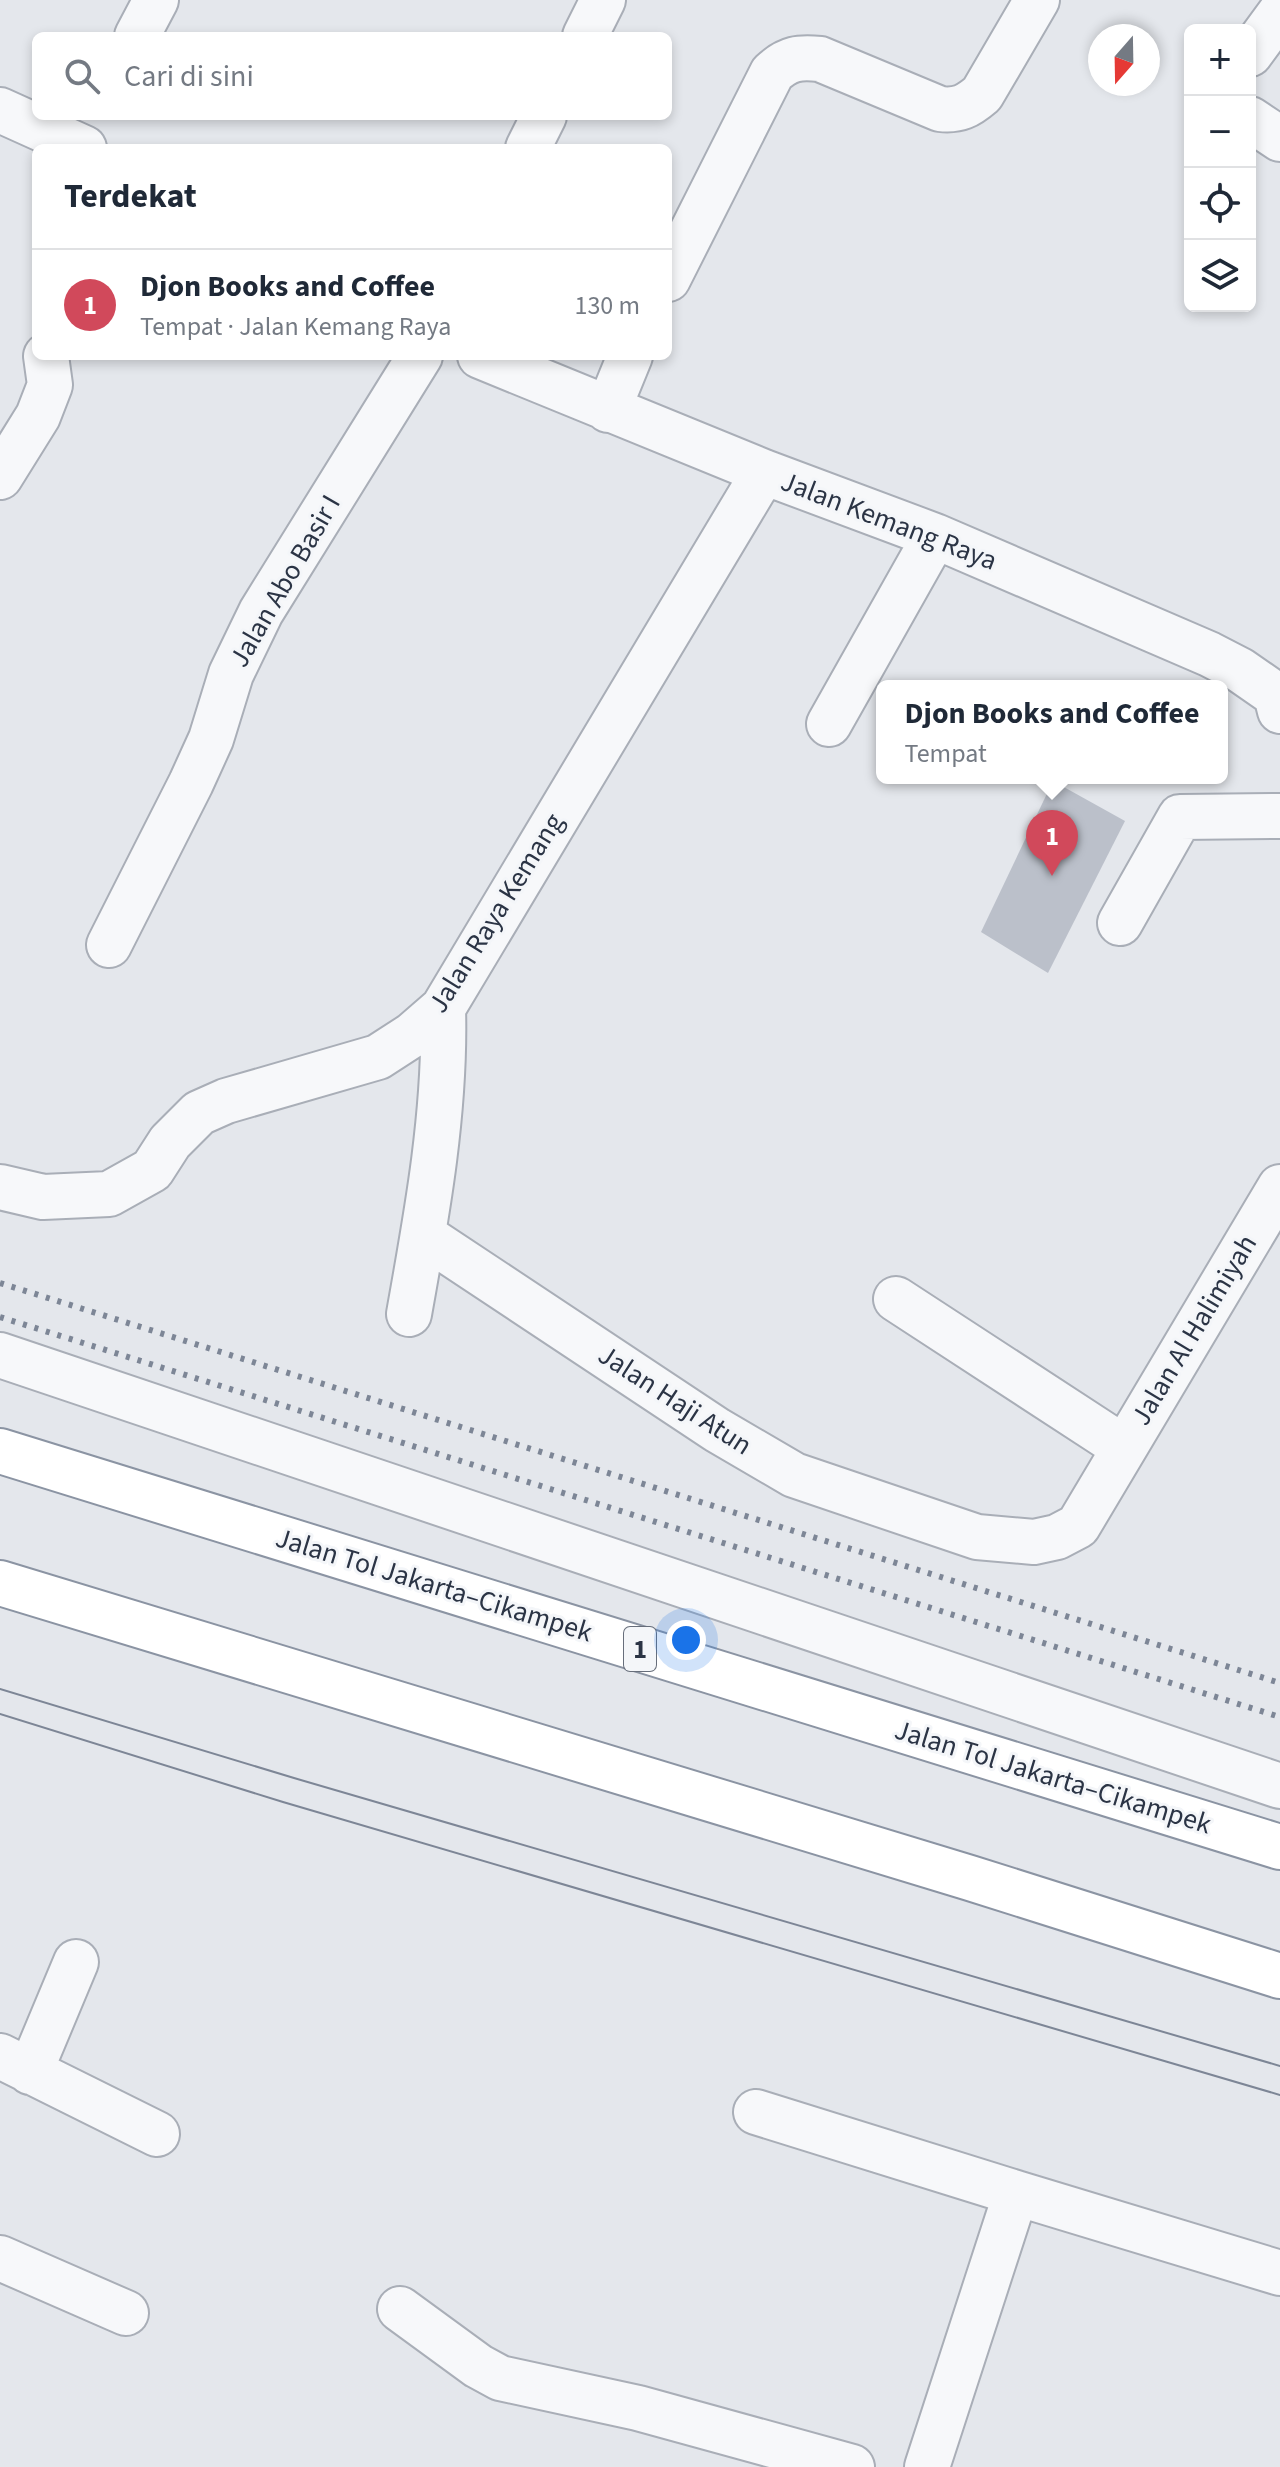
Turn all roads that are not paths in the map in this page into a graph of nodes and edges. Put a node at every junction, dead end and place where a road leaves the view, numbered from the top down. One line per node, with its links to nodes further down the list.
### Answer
1 (156, 0): 5 (street)
2 (603, 0): 6 (street)
3 (1037, 0): 14 (street)
4 (1280, 13): 7 (street)
5 (139, 32)
6 (587, 32)
7 (1256, 46)
8 (0, 110): 11 (street)
9 (542, 120): 13 (street)
10 (1256, 123): 12 (street)
11 (86, 137)
12 (1280, 139)
13 (530, 144)
14 (672, 271)
15 (47, 360): 21 (street)
16 (418, 360): 27 (street, Jalan Abo Basir I)
17 (489, 360): 19 (street, Jalan Kemang Raya)
18 (628, 360): 19 (street)
19 (608, 410): 20 (street, Jalan Kemang Raya)
20 (764, 472): 22 (street, Jalan Kemang Raya); 28 (street, Jalan Raya Kemang)
21 (0, 477)
22 (935, 536): 23 (street, Jalan Kemang Raya); 24 (street)
23 (1279, 698)
24 (829, 724)
25 (1280, 816): 26 (street)
26 (1120, 923)
27 (109, 945)
28 (443, 1008): 29 (street, Jalan Raya Kemang); 31 (street)
29 (0, 1187)
30 (1280, 1187): 35 (street, Jalan Al Halimiyah)
31 (423, 1235): 33 (street); 35 (street, Jalan Haji Atun)
32 (896, 1299): 35 (street, Jalan Al Halimiyah)
33 (409, 1314)
34 (0, 1355): 38 (street)
35 (1123, 1447)
36 (0, 1451): 39 (highway, Jalan Tol Jakarta–Cikampek / 1)
37 (0, 1583): 41 (highway)
38 (1280, 1786)
39 (1280, 1847)
40 (76, 1962): 42 (street)
41 (1280, 1976)
42 (15, 2064): 44 (street)
43 (756, 2112): 45 (street)
44 (157, 2134)
45 (1016, 2193): 47 (street); 51 (street)
46 (0, 2258): 49 (street)
47 (1280, 2273)
48 (400, 2309): 50 (street)
49 (126, 2313)
50 (852, 2467)
51 (927, 2467)

